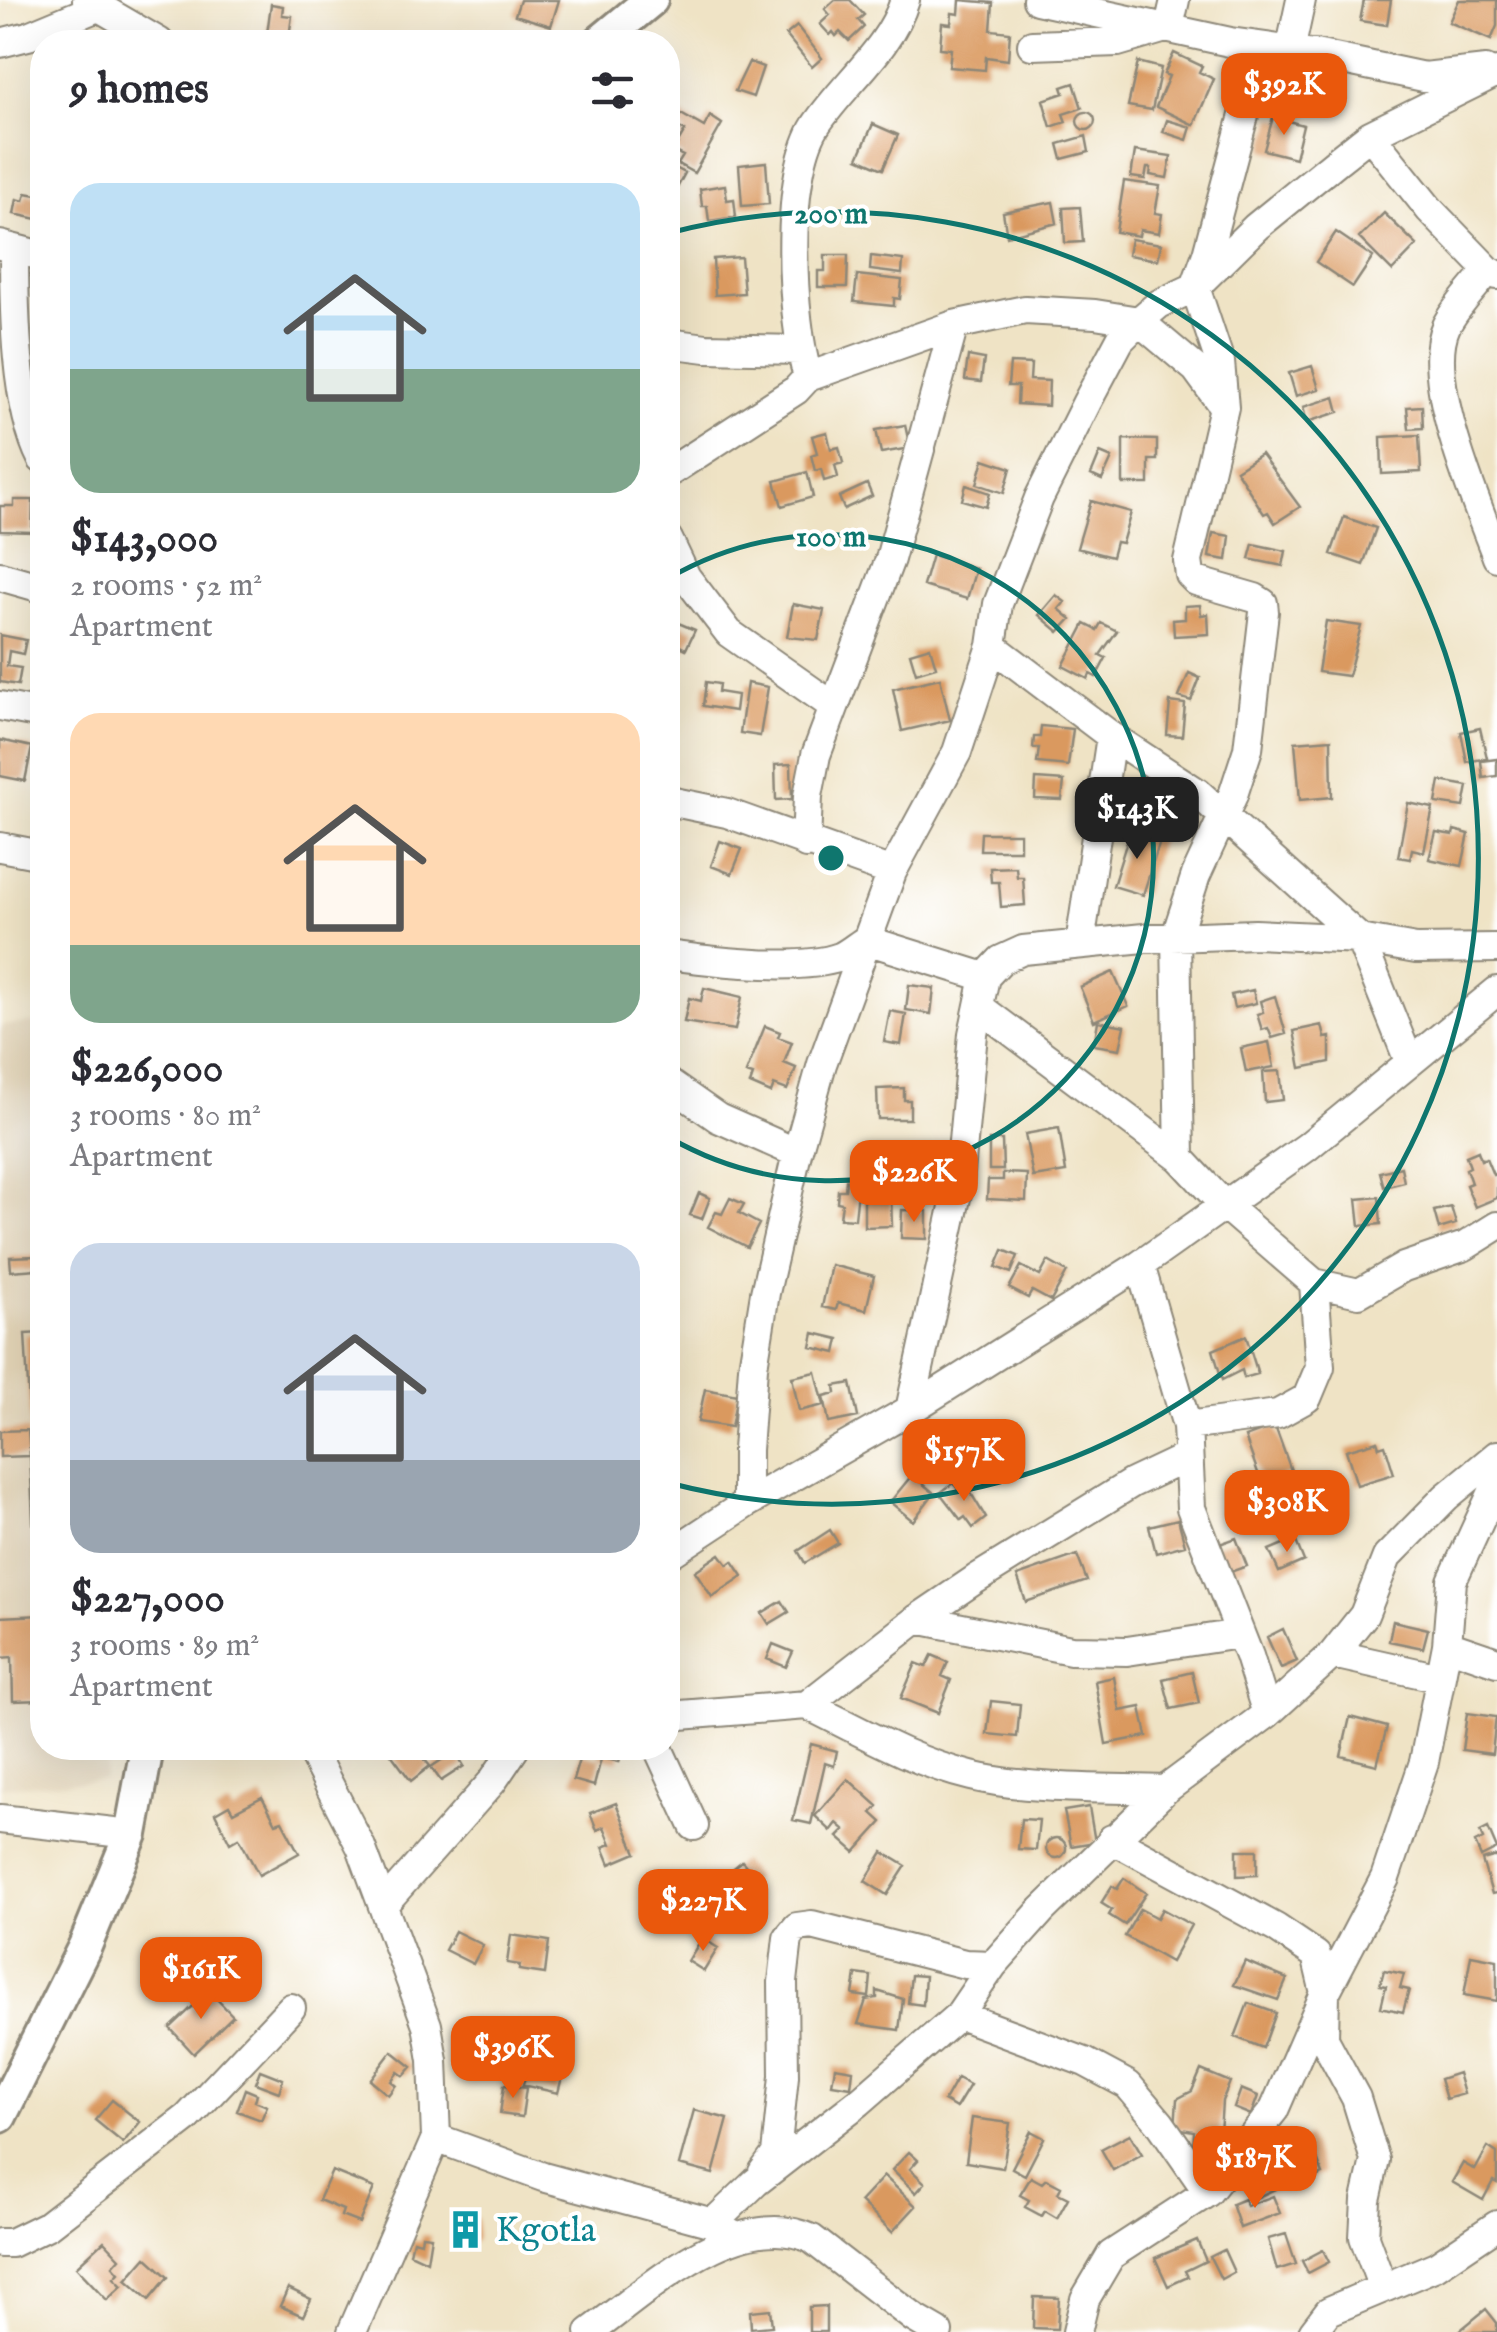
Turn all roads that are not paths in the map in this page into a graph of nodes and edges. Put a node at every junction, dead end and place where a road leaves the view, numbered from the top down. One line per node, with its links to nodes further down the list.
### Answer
1 (652, 0): 9 (main road)
2 (906, 0): 22 (street)
3 (1037, 0): 6 (street)
4 (1302, 0): 13 (street)
5 (93, 3): 7 (street); 8 (street)
6 (1172, 14): 12 (street); 13 (street)
7 (40, 30)
8 (139, 30)
9 (615, 30)
10 (30, 35): 11 (street)
11 (0, 43)
12 (1032, 45)
13 (1276, 49): 14 (street); 18 (street)
14 (1497, 70): 15 (street)
15 (1370, 135): 17 (street); 18 (street)
16 (7, 247): 24 (street)
17 (1492, 272): 26 (street)
18 (1195, 287): 19 (street); 23 (street)
19 (1139, 321): 20 (street); 23 (street); 30 (street)
20 (954, 325): 22 (street); 32 (street)
21 (680, 345): 22 (street)
22 (804, 363): 25 (street)
23 (1224, 408): 36 (street)
24 (30, 424)
25 (680, 466)
26 (1497, 556)
27 (680, 564): 32 (street)
28 (0, 576): 29 (street)
29 (30, 585)
30 (992, 646): 34 (street); 40 (street)
31 (0, 706): 33 (street)
32 (833, 706): 37 (street)
33 (30, 712)
34 (1111, 736): 36 (street); 44 (street)
35 (680, 803): 37 (street)
36 (1224, 815): 41 (street); 42 (street)
37 (806, 844): 40 (street)
38 (0, 847): 39 (street)
39 (30, 853)
40 (892, 872): 43 (street)
41 (1176, 936): 42 (street); 44 (street); 53 (street)
42 (1360, 938): 45 (street); 50 (street)
43 (866, 940): 46 (street); 47 (street); 52 (street)
44 (1080, 944): 47 (street)
45 (1497, 948)
46 (680, 957)
47 (985, 977): 49 (street)
48 (1497, 992): 50 (street)
49 (979, 1007): 53 (street); 58 (street)
50 (1409, 1062): 54 (street)
51 (680, 1091): 52 (street)
52 (797, 1153): 63 (street)
53 (1180, 1158): 54 (street)
54 (1224, 1204): 56 (street); 57 (street)
55 (1497, 1226): 57 (street)
56 (1140, 1265): 58 (street); 59 (street)
57 (1314, 1283): 59 (street)
58 (910, 1410): 63 (street)
59 (1188, 1426): 61 (street)
60 (1497, 1455): 68 (street)
61 (1187, 1457): 65 (street); 66 (street)
62 (1497, 1483): 67 (street)
63 (748, 1502): 64 (street)
64 (680, 1547)
65 (917, 1619): 66 (street); 71 (street)
66 (1239, 1634): 72 (street)
67 (1447, 1645): 69 (street); 70 (street)
68 (1333, 1654): 70 (street); 72 (street)
69 (1497, 1662)
70 (1440, 1678): 85 (street)
71 (807, 1706): 73 (street); 78 (street)
72 (1267, 1714): 78 (street)
73 (680, 1715)
74 (145, 1760): 81 (main road)
75 (316, 1760): 83 (street)
76 (506, 1760): 83 (street)
77 (664, 1760): 80 (street)
78 (1165, 1790): 82 (street)
79 (0, 1819): 81 (street)
80 (694, 1826)
81 (131, 1834): 88 (main road)
82 (1112, 1839): 84 (street); 85 (street)
83 (383, 1905): 89 (street)
84 (993, 1965): 87 (street); 90 (street)
85 (1325, 1993): 91 (street); 95 (street)
86 (291, 2008): 94 (street)
87 (960, 2015): 90 (street); 91 (street)
88 (0, 2116)
89 (436, 2138): 93 (street); 96 (street)
90 (756, 2182): 93 (street)
91 (1208, 2192): 99 (street)
92 (1497, 2225): 95 (street)
93 (723, 2230): 97 (street); 98 (street)
94 (0, 2243)
95 (1382, 2288): 100 (street)
96 (352, 2332)
97 (590, 2332)
98 (938, 2332)
99 (1076, 2332)
100 (1313, 2332)

